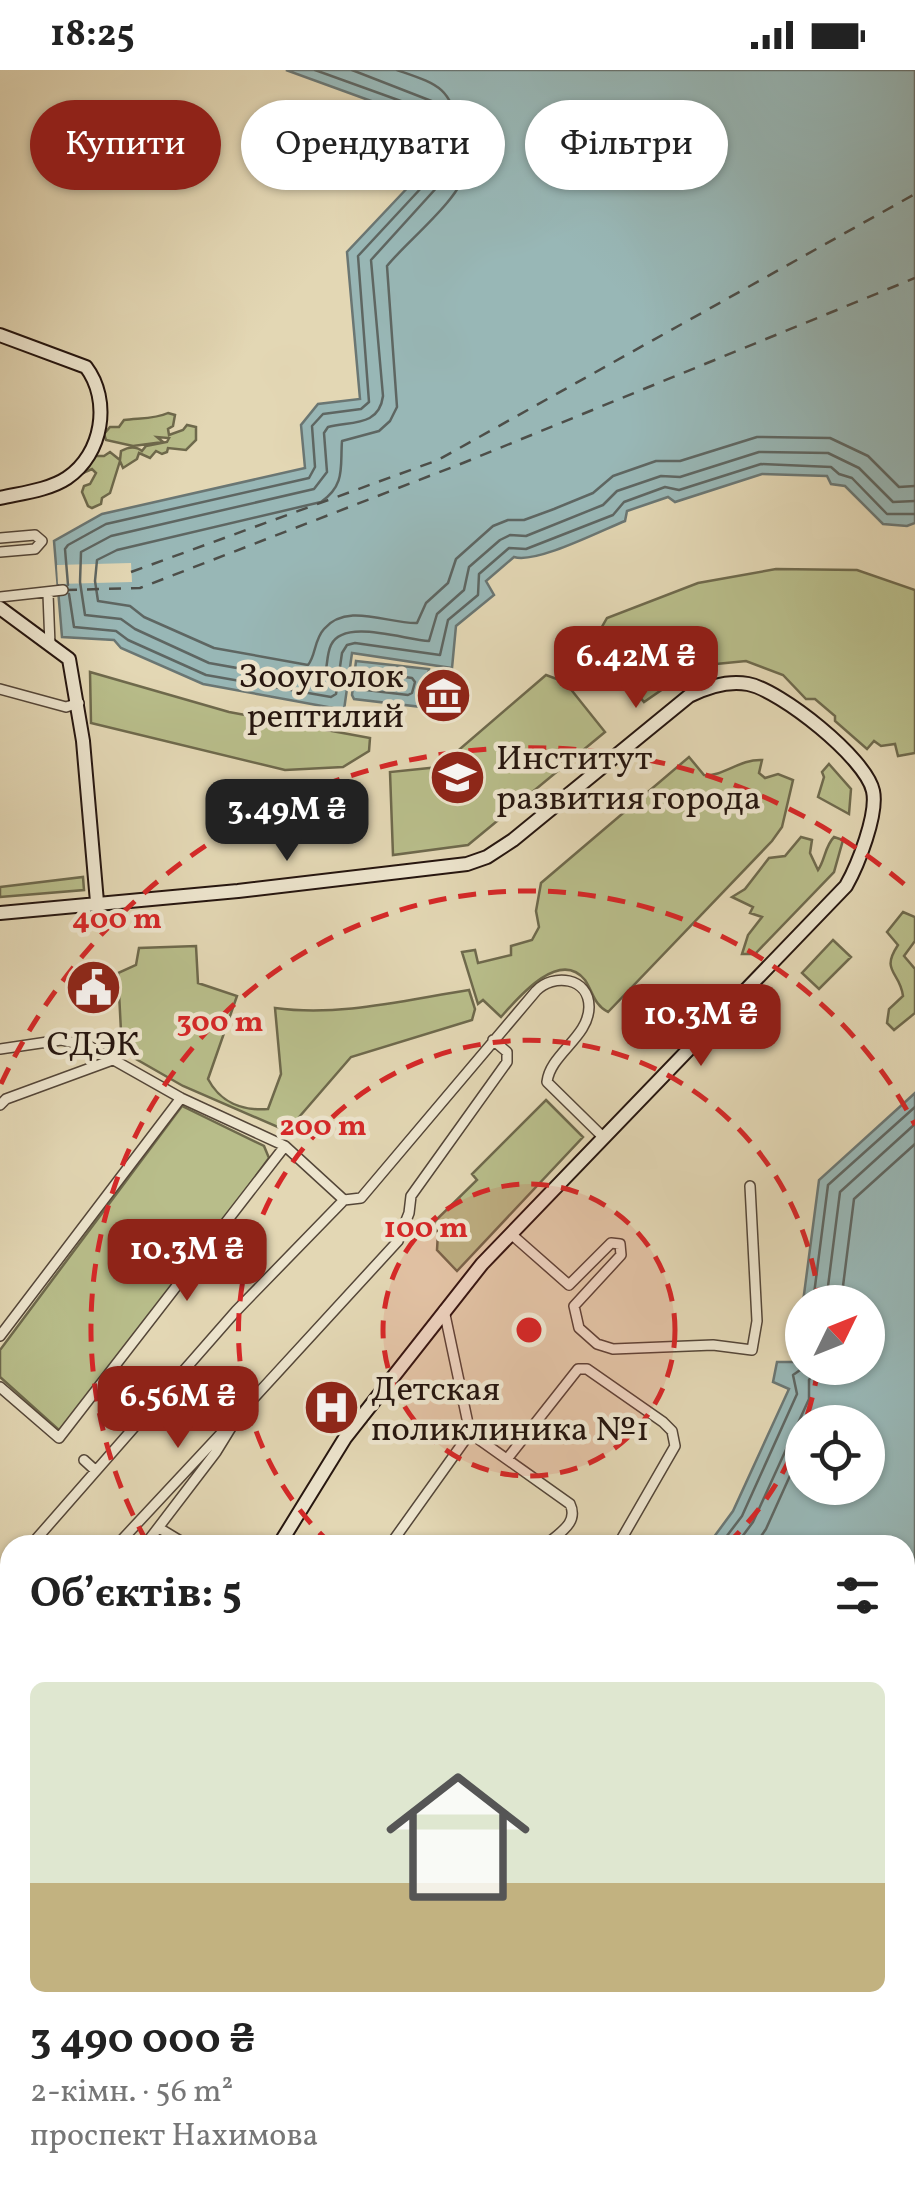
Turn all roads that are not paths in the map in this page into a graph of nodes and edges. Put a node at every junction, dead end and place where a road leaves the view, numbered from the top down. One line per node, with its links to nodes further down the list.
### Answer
1 (0, 335): 2 (main road)
2 (0, 498)
3 (0, 538): 4 (street)
4 (0, 552)
5 (63, 590): 6 (street)
6 (48, 594): 7 (street); 9 (street)
7 (0, 597)
8 (0, 608): 9 (main road)
9 (50, 645): 11 (main road)
10 (0, 690): 11 (street)
11 (79, 703): 12 (main road)
12 (97, 902): 13 (main road); 19 (main road)
13 (0, 912)
14 (493, 1040): 19 (street); 22 (street); 27 (street)
15 (0, 1049): 16 (street)
16 (115, 1058): 17 (street); 18 (street)
17 (181, 1098): 20 (street); 25 (street)
18 (0, 1105)
19 (604, 1138): 23 (main road)
20 (284, 1146): 22 (street); 26 (street)
21 (750, 1186): 23 (street)
22 (344, 1200): 31 (street)
23 (511, 1234): 24 (main road)
24 (444, 1310): 28 (street); 37 (main road)
25 (0, 1336)
26 (0, 1387)
27 (240, 1413): 32 (street); 34 (street)
28 (470, 1433): 29 (street); 38 (street)
29 (507, 1459): 39 (street); 40 (street)
30 (84, 1460): 31 (street)
31 (96, 1471): 33 (street)
32 (159, 1528): 35 (street); 36 (street)
33 (40, 1535)
34 (126, 1535)
35 (153, 1535)
36 (171, 1535)
37 (285, 1535)
38 (397, 1535)
39 (557, 1535)
40 (624, 1535)

